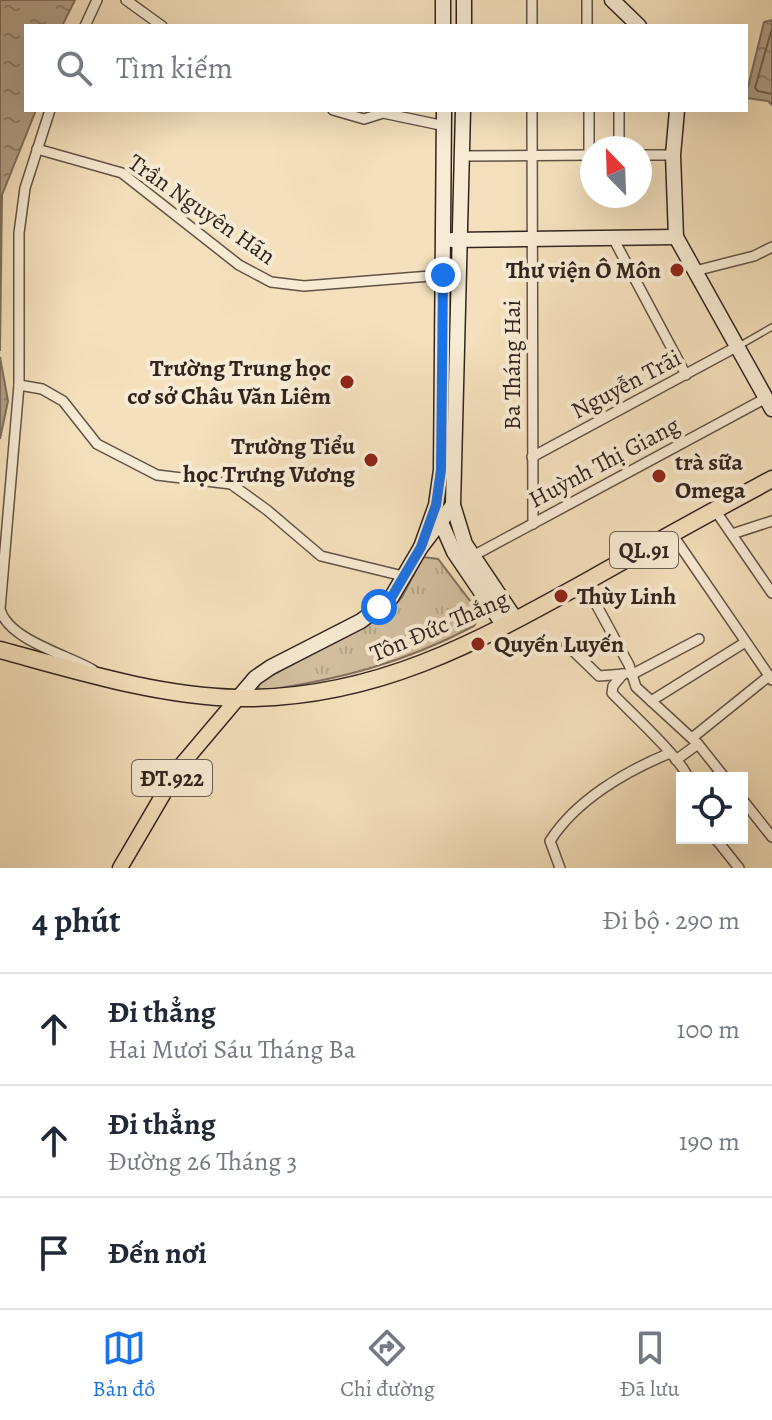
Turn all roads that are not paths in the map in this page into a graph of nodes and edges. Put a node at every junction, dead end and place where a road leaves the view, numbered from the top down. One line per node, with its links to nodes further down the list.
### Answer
1 (97, 0): 8 (street)
2 (126, 0): 9 (street)
3 (443, 0): 10 (street)
4 (464, 0): 11 (street)
5 (532, 0): 12 (street)
6 (587, 0): 13 (street)
7 (612, 0): 14 (street)
8 (86, 24)
9 (159, 24)
10 (443, 24)
11 (464, 24)
12 (532, 24)
13 (587, 24)
14 (637, 24)
15 (49, 112): 26 (street)
16 (340, 112): 23 (street)
17 (444, 112): 23 (street)
18 (463, 112): 30 (street)
19 (532, 112): 31 (street, Ba Tháng Hai)
20 (589, 112): 24 (street)
21 (619, 112): 25 (street)
22 (677, 112): 29 (street)
23 (445, 126): 36 (street)
24 (590, 136)
25 (619, 136)
26 (37, 149): 39 (street, Trần Nguyên Hãn); 43 (street)
27 (580, 155): 31 (street)
28 (652, 155): 29 (street)
29 (673, 155): 32 (street)
30 (463, 156): 31 (street); 35 (street)
31 (532, 156): 34 (street, Ba Tháng Hai)
32 (676, 237): 33 (street); 38 (street)
33 (613, 238): 34 (street); 42 (street)
34 (532, 239): 35 (street); 45 (street, Ba Tháng Hai)
35 (462, 240): 36 (street); 48 (street)
36 (443, 241): 39 (street)
37 (772, 247): 38 (street)
38 (695, 271): 41 (street)
39 (443, 275): 47 (street)
40 (772, 327): 41 (lane)
41 (738, 346): 42 (street, Nguyễn Trãi); 44 (street)
42 (686, 375): 45 (street, Nguyễn Trãi)
43 (19, 385): 57 (street); 66 (street)
44 (769, 403): 52 (street, Huỳnh Thị Giang)
45 (532, 457): 52 (street, Ba Tháng Hai)
46 (772, 479): 49 (highway, Tôn Đức Thắng / QL.91)
47 (436, 505): 51 (street); 55 (street)
48 (453, 505): 51 (street); 56 (street)
49 (715, 510): 53 (highway, Tôn Đức Thắng / QL.91); 54 (street)
50 (772, 521): 54 (street)
51 (440, 522): 55 (street); 56 (street)
52 (533, 524): 56 (street, Huỳnh Thị Giang)
53 (672, 534): 58 (highway, Tôn Đức Thắng / QL.91); 62 (street)
54 (732, 534): 59 (street)
55 (421, 547): 56 (street); 57 (street)
56 (463, 557): 60 (street)
57 (403, 576): 68 (street)
58 (584, 582): 60 (highway, Tôn Đức Thắng / QL.91); 65 (street)
59 (772, 593)
60 (510, 623): 68 (highway, Tôn Đức Thắng / QL.91)
61 (699, 639): 65 (street)
62 (744, 643): 67 (street); 69 (street)
63 (567, 645): 65 (street)
64 (0, 650): 66 (highway, Tôn Đức Thắng / QL.91)
65 (628, 674): 69 (street); 71 (street)
66 (106, 678): 68 (highway, Tôn Đức Thắng / QL.91)
67 (770, 678): 70 (street)
68 (238, 698): 77 (main road, ĐT.922)
69 (651, 701): 70 (street)
70 (695, 741): 71 (street); 73 (street)
71 (673, 757): 72 (street); 78 (street)
72 (684, 772)
73 (720, 772)
74 (748, 807): 75 (street)
75 (772, 837)
76 (720, 844): 79 (street)
77 (120, 868)
78 (560, 868)
79 (739, 868)

